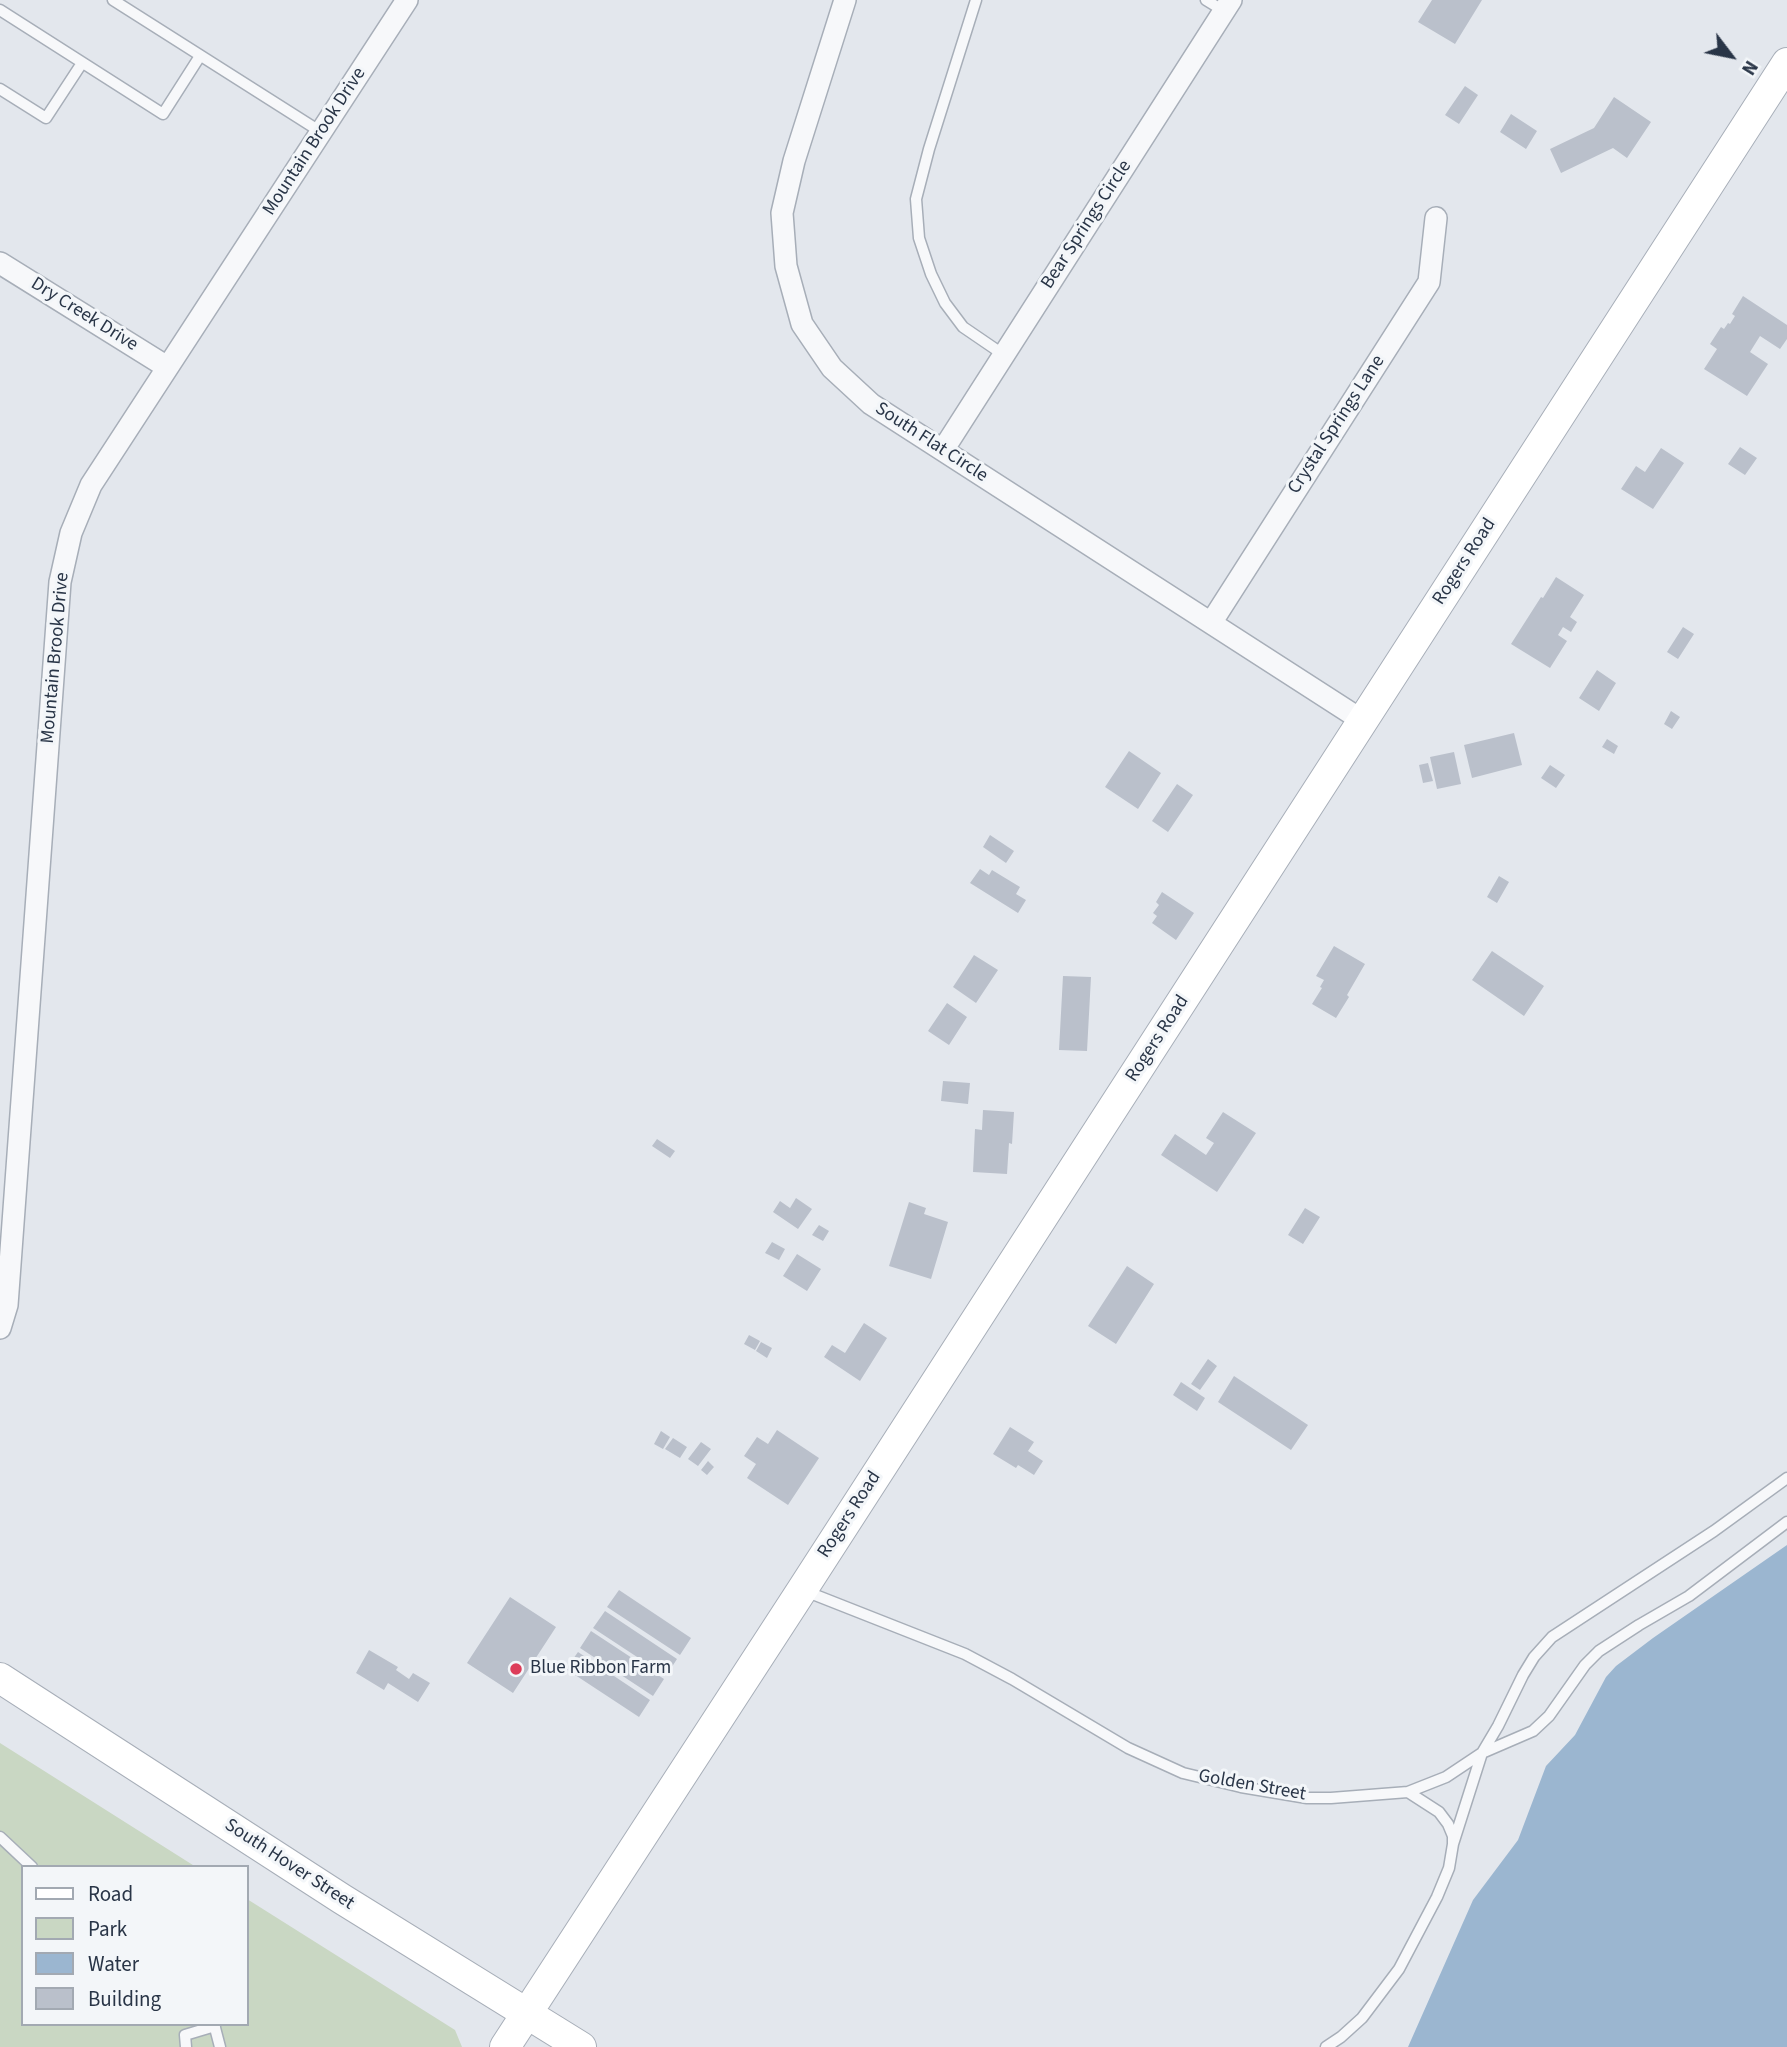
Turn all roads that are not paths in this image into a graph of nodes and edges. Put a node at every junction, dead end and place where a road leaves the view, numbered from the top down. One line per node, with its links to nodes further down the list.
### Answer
1 (113, 0): 7 (lane)
2 (407, 0): 11 (street, Mountain Brook Drive)
3 (845, 0): 16 (street, South Flat Circle)
4 (976, 0): 14 (lane)
5 (1220, 4): 14 (street, Bear Springs Circle)
6 (0, 10): 8 (lane)
7 (200, 56): 8 (lane); 11 (lane)
8 (82, 62): 10 (lane)
9 (1787, 63): 18 (street, Rogers Road)
10 (0, 89)
11 (321, 132): 15 (street, Mountain Brook Drive)
12 (1436, 218): 17 (street, Crystal Springs Lane)
13 (0, 263): 15 (street, Dry Creek Drive)
14 (1004, 355): 16 (street, Bear Springs Circle)
15 (167, 367): 19 (street, Mountain Brook Drive)
16 (943, 450): 17 (street, South Flat Circle)
17 (1211, 623): 18 (street, South Flat Circle)
18 (1363, 721): 22 (street, Rogers Road)
19 (0, 1328)
20 (1787, 1478): 24 (lane)
21 (1787, 1522): 24 (lane, Golden Street)
22 (802, 1590): 25 (lane, Golden Street); 29 (street, Rogers Road)
23 (0, 1678): 29 (street, South Hover Street)
24 (1482, 1754): 25 (lane, Golden Street); 27 (lane)
25 (1408, 1792): 27 (lane)
26 (0, 1838): 28 (lane)
27 (1453, 1844): 36 (lane)
28 (30, 1865)
29 (527, 2013): 34 (street, Rogers Road); 35 (street, South Hover Street)
30 (212, 2026): 32 (lane)
31 (215, 2026): 33 (lane)
32 (186, 2047)
33 (220, 2047)
34 (505, 2047)
35 (581, 2047)
36 (1326, 2047)

